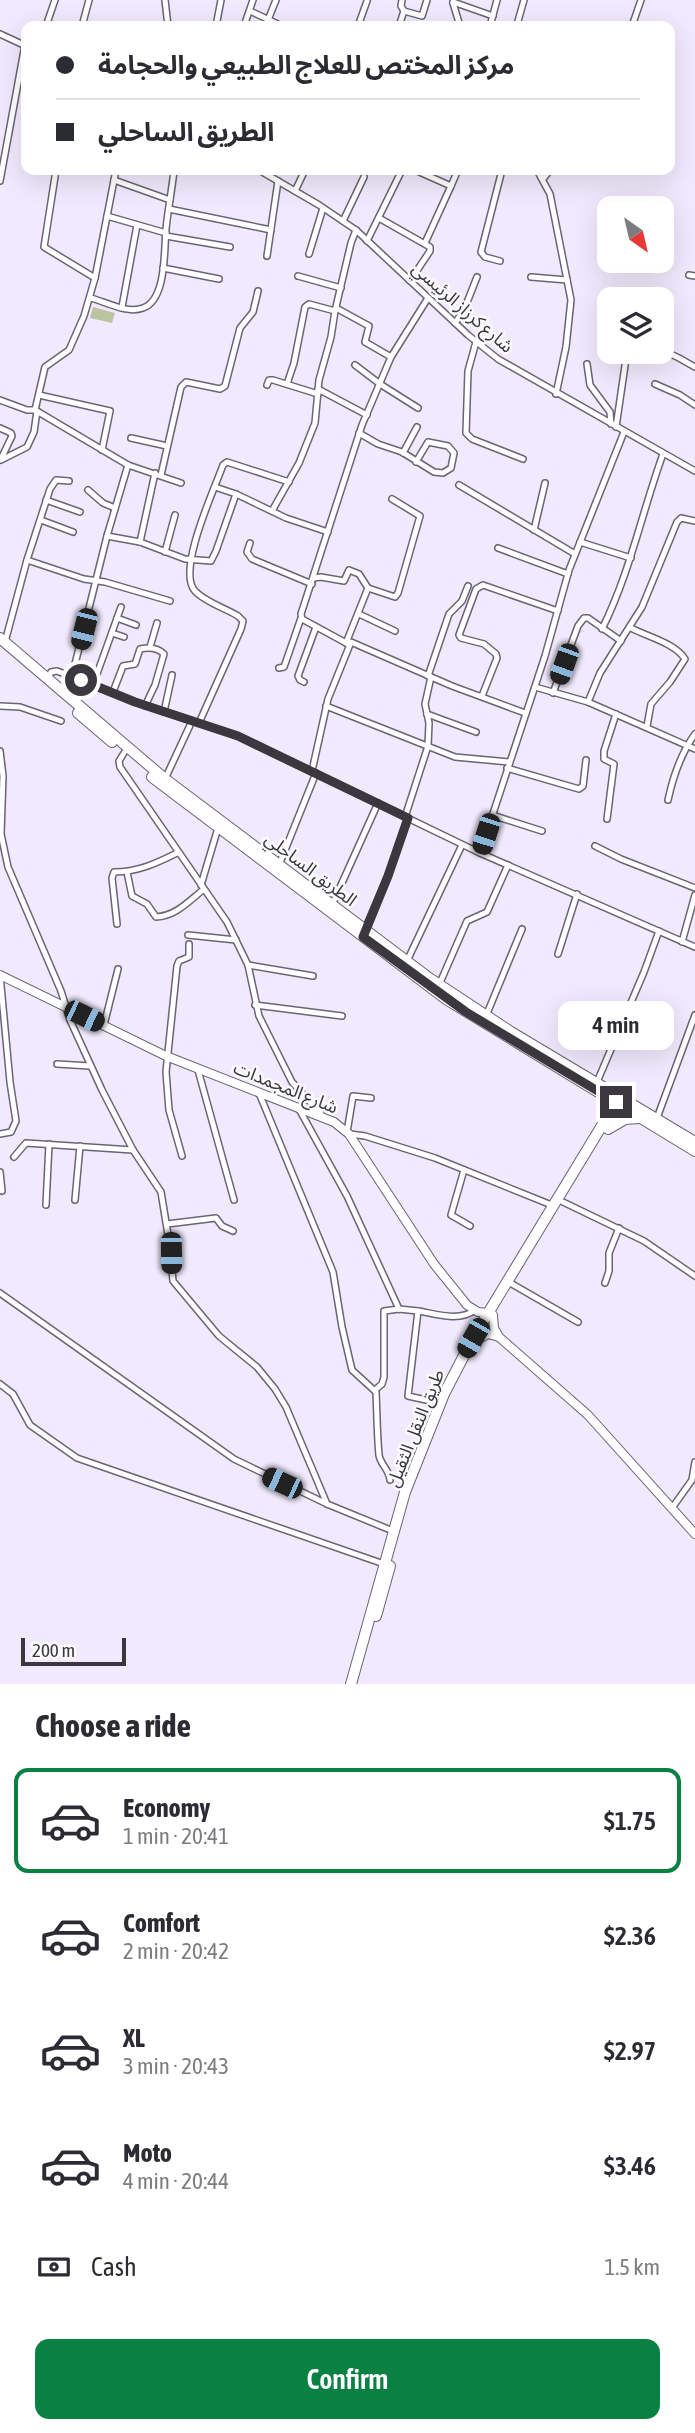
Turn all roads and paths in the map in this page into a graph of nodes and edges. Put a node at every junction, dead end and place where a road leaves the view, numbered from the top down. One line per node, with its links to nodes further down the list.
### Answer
1 (55, 0): 18 (street)
2 (89, 0): 19 (street)
3 (165, 0): 20 (street)
4 (221, 0): 21 (street)
5 (253, 0): 14 (street)
6 (276, 0): 17 (street)
7 (402, 0): 15 (street)
8 (427, 0): 15 (street)
9 (497, 0): 16 (street)
10 (524, 0): 27 (street)
11 (640, 0): 28 (street)
12 (367, 1): 23 (street)
13 (453, 1): 16 (street); 25 (street)
14 (250, 11): 17 (street); 22 (street)
15 (404, 11): 24 (street)
16 (493, 16): 26 (street)
17 (268, 20)
18 (48, 21)
19 (83, 21)
20 (167, 21)
21 (217, 21)
22 (246, 21)
23 (360, 21)
24 (401, 21)
25 (459, 21)
26 (492, 21)
27 (518, 21)
28 (634, 21)
29 (0, 34): 30 (street)
30 (21, 43)
31 (21, 71): 47 (street)
32 (55, 175): 71 (street)
33 (115, 175): 46 (street)
34 (173, 175): 51 (street)
35 (268, 175): 43 (street, شارع كرزاز الرئيسي)
36 (303, 175): 50 (street)
37 (399, 175): 55 (street)
38 (426, 175): 49 (street)
39 (456, 175): 49 (street)
40 (501, 175): 66 (street)
41 (540, 175): 45 (street)
42 (546, 175): 45 (street)
43 (271, 177): 48 (street, شارع كرزاز الرئيسي)
44 (364, 177): 56 (street)
45 (543, 179): 73 (street)
46 (114, 180): 51 (street); 54 (street)
47 (0, 181)
48 (278, 181): 50 (street, شارع كرزاز الرئيسي); 58 (street)
49 (451, 186): 62 (street)
50 (295, 191): 52 (street, شارع كرزاز الرئيسي)
51 (170, 200): 53 (street)
52 (323, 208): 56 (street, شارع كرزاز الرئيسي); 64 (street)
53 (169, 209): 58 (street); 60 (street)
54 (107, 216): 57 (street); 71 (street)
55 (379, 218): 61 (street); 62 (street)
56 (343, 221): 59 (street, شارع كرزاز الرئيسي)
57 (137, 225): 60 (street); 79 (street)
58 (271, 230): 65 (street)
59 (356, 230): 61 (street, شارع كرزاز الرئيسي); 75 (street)
60 (166, 235): 63 (street); 67 (street)
61 (368, 241): 74 (street, شارع كرزاز الرئيسي)
62 (425, 243): 74 (street)
63 (230, 247)
64 (309, 254)
65 (267, 256)
66 (500, 261)
67 (163, 268): 72 (street); 79 (street)
68 (298, 276): 75 (street)
69 (531, 276): 73 (street)
70 (477, 277): 81 (street)
71 (95, 278): 77 (street)
72 (219, 279)
73 (567, 280): 94 (street)
74 (410, 281): 78 (street, شارع كرزاز الرئيسي)
75 (341, 288): 80 (street)
76 (258, 291): 108 (street)
77 (91, 298): 79 (street); 95 (street)
78 (428, 299): 81 (street, شارع كرزاز الرئيسي); 84 (street)
79 (122, 307)
80 (335, 309): 84 (street); 89 (street); 93 (street)
81 (455, 323): 82 (street, شارع كرزاز الرئيسي)
82 (476, 342): 94 (street, شارع كرزاز الرئيسي); 113 (street)
83 (674, 356): 88 (street)
84 (391, 357): 90 (street)
85 (587, 363): 101 (street)
86 (625, 364): 101 (street)
87 (355, 365): 90 (street)
88 (695, 368)
89 (287, 384): 92 (street); 93 (street)
90 (380, 384): 98 (street); 100 (street)
91 (654, 384): 97 (street)
92 (267, 385)
93 (318, 391): 100 (street); 120 (street)
94 (556, 394): 101 (street, شارع كرزاز الرئيسي)
95 (39, 395): 99 (street); 110 (street)
96 (0, 401): 99 (street)
97 (695, 405)
98 (418, 408)
99 (36, 410): 109 (street); 110 (street)
100 (367, 415): 105 (street)
101 (613, 426): 104 (street, شارع كرزاز الرئيسي)
102 (417, 427): 111 (street)
103 (0, 428): 107 (street)
104 (624, 432): 112 (street, شارع كرزاز الرئيسي); 140 (street)
105 (359, 433): 111 (street); 137 (street)
106 (131, 438): 108 (street)
107 (9, 443): 109 (street); 114 (street)
108 (167, 446): 118 (street)
109 (24, 449): 114 (street)
110 (102, 450): 116 (street)
111 (403, 453): 115 (street)
112 (663, 454): 117 (street, شارع كرزاز الرئيسي); 145 (street)
113 (523, 459)
114 (0, 461)
115 (416, 462): 115 (street)
116 (128, 465): 118 (street); 129 (street)
117 (695, 471)
118 (158, 474): 122 (street); 139 (street)
119 (69, 481): 128 (street)
120 (289, 482): 124 (street); 130 (street)
121 (545, 482): 135 (street)
122 (181, 483)
123 (459, 485): 135 (street)
124 (215, 487): 126 (street); 147 (street)
125 (88, 490): 129 (street)
126 (236, 494): 130 (street); 147 (street)
127 (392, 499): 152 (street)
128 (47, 500): 131 (street); 133 (street)
129 (115, 509): 138 (street)
130 (272, 511): 137 (street)
131 (80, 512)
132 (175, 515): 143 (street)
133 (41, 520): 136 (street); 146 (street)
134 (695, 521): 162 (street)
135 (534, 530): 144 (street)
136 (74, 532)
137 (328, 532): 150 (street)
138 (107, 536): 139 (street); 149 (street)
139 (140, 542): 143 (street)
140 (580, 542): 144 (street); 145 (street)
141 (250, 543): 150 (street)
142 (498, 548): 148 (street)
143 (165, 552): 147 (street)
144 (575, 554): 148 (street)
145 (631, 558): 163 (street)
146 (27, 560): 149 (street); 167 (street)
147 (192, 560): 192 (street)
148 (568, 574): 155 (street)
149 (96, 581): 153 (street); 173 (street)
150 (313, 581): 152 (street); 158 (street)
151 (468, 586): 174 (street)
152 (368, 588): 156 (street)
153 (170, 601)
154 (121, 607): 157 (street)
155 (558, 611): 178 (street); 181 (street)
156 (359, 614): 164 (street); 169 (street)
157 (117, 618): 160 (street); 165 (street)
158 (301, 618): 161 (street); 171 (street)
159 (158, 622): 170 (street)
160 (136, 625)
161 (317, 627): 169 (street); 176 (street)
162 (631, 628): 168 (street); 193 (street)
163 (602, 629): 168 (street); 180 (street)
164 (395, 631)
165 (112, 633): 166 (street); 177 (street)
166 (124, 637)
167 (2, 642): 175 (highway, الطريق الساحلي)
168 (621, 642): 182 (street)
169 (347, 644): 174 (street); 185 (street)
170 (150, 647): 179 (street); 184 (street)
171 (279, 668)
172 (172, 675): 186 (street)
173 (72, 676): 175 (street); 177 (street)
174 (430, 677): 181 (street); 188 (street)
175 (47, 682): 200 (highway, الطريق الساحلي); 204 (highway, الطريق الساحلي)
176 (304, 682)
177 (93, 685): 179 (street)
178 (535, 687): 180 (street); 187 (street)
179 (113, 692): 184 (street)
180 (553, 693): 182 (street)
181 (482, 696): 187 (street)
182 (588, 702): 189 (street)
183 (0, 706): 190 (street)
184 (145, 706): 186 (street)
185 (326, 706): 197 (street); 203 (street)
186 (164, 712): 191 (street)
187 (525, 713): 202 (street)
188 (427, 714): 194 (street); 197 (street)
189 (617, 714): 193 (street); 209 (street)
190 (61, 721)
191 (192, 721): 192 (street); 204 (street)
192 (199, 723): 203 (street)
193 (647, 726): 196 (street)
194 (476, 732)
195 (695, 734): 196 (street)
196 (687, 744): 198 (street); 205 (street)
197 (428, 746): 202 (street); 208 (street)
198 (695, 749)
199 (0, 751): 241 (street)
200 (124, 753): 210 (highway, الطريق الساحلي); 214 (street)
201 (586, 760): 202 (street)
202 (508, 765): 207 (street)
203 (314, 772): 206 (street); 216 (street)
204 (165, 779): 216 (highway, الطريق الساحلي)
205 (668, 800)
206 (378, 803): 208 (street); 223 (street)
207 (492, 815): 211 (street); 215 (street)
208 (407, 818): 212 (street); 227 (street)
209 (607, 820)
210 (218, 828): 219 (street); 227 (highway, الطريق الساحلي)
211 (542, 831)
212 (462, 845): 215 (street); 234 (street)
213 (595, 846): 220 (street)
214 (177, 853): 218 (street); 219 (street)
215 (480, 853): 217 (street)
216 (279, 865): 223 (highway, الطريق الساحلي)
217 (508, 865): 221 (street); 239 (street)
218 (127, 872): 219 (street); 224 (street)
219 (202, 887): 229 (street)
220 (695, 888)
221 (577, 894): 226 (street); 233 (street)
222 (695, 895): 230 (street)
223 (332, 905): 227 (highway, الطريق الساحلي)
224 (117, 925)
225 (522, 929): 244 (street)
226 (659, 931): 230 (street); 250 (street)
227 (364, 933): 234 (highway, الطريق الساحلي); 250 (highway, الطريق الساحلي)
228 (188, 935): 229 (street)
229 (236, 940): 235 (street)
230 (682, 942): 232 (street)
231 (189, 944): 246 (street)
232 (695, 947)
233 (558, 954)
234 (407, 961): 239 (highway, الطريق الساحلي)
235 (248, 965): 238 (street); 240 (street)
236 (118, 969): 245 (street)
237 (0, 975): 241 (main road, شارع المجمدات); 260 (street)
238 (313, 976)
239 (439, 985): 244 (highway, الطريق الساحلي)
240 (255, 1005): 243 (street); 255 (street)
241 (66, 1007): 245 (main road, شارع المجمدات); 248 (street)
242 (695, 1015): 256 (street)
243 (342, 1016)
244 (486, 1016): 250 (highway, الطريق الساحلي)
245 (104, 1025): 246 (main road, شارع المجمدات)
246 (166, 1056): 249 (main road, شارع المجمدات); 266 (street)
247 (57, 1064): 248 (street)
248 (90, 1066): 264 (street)
249 (198, 1070): 251 (main road, شارع المجمدات); 272 (street)
250 (594, 1085): 253 (highway, الطريق الساحلي); 258 (highway)
251 (259, 1093): 254 (main road, شارع المجمدات); 291 (street)
252 (371, 1098): 259 (street)
253 (621, 1101): 256 (highway, الطريق الساحلي); 257 (highway, الطريق الساحلي); 258 (highway, طريق النقل الثقيل)
254 (299, 1108): 255 (main road, شارع المجمدات); 283 (street)
255 (323, 1116): 259 (main road, شارع المجمدات)
256 (657, 1118): 261 (highway, الطريق الساحلي)
257 (643, 1119): 258 (highway); 265 (highway, الطريق الساحلي)
258 (606, 1127): 273 (highway, طريق النقل الثقيل)
259 (348, 1133): 268 (street); 284 (main road, شارع المجمدات)
260 (0, 1134)
261 (695, 1142)
262 (49, 1144): 263 (street); 267 (street); 274 (street)
263 (80, 1146): 264 (street); 271 (street)
264 (133, 1150): 275 (street)
265 (695, 1151)
266 (182, 1156)
267 (14, 1157)
268 (464, 1170): 273 (street); 276 (street)
269 (0, 1172): 270 (street)
270 (2, 1191)
271 (75, 1200)
272 (234, 1200)
273 (558, 1204): 277 (street); 281 (highway, طريق النقل الثقيل); 286 (highway, طريق النقل الثقيل)
274 (46, 1205)
275 (167, 1224): 278 (street); 295 (street)
276 (470, 1226)
277 (619, 1228): 279 (street); 280 (street)
278 (233, 1231)
279 (695, 1276)
280 (605, 1283)
281 (512, 1284): 286 (highway, طريق النقل الثقيل); 287 (street)
282 (0, 1293): 295 (street)
283 (400, 1309): 285 (street); 291 (street)
284 (475, 1310): 285 (street); 286 (main road)
285 (418, 1311): 292 (street)
286 (491, 1314): 288 (main road); 289 (highway, طريق النقل الثقيل); 292 (highway, طريق النقل الثقيل)
287 (578, 1322)
288 (499, 1336): 289 (main road); 296 (main road)
289 (480, 1339): 300 (highway, طريق النقل الثقيل)
290 (0, 1384): 299 (street)
291 (375, 1390): 294 (street)
292 (440, 1403): 297 (highway, طريق النقل الثقيل)
293 (695, 1462): 296 (street)
294 (390, 1480)
295 (327, 1504): 297 (street)
296 (672, 1508): 298 (main road)
297 (394, 1531): 299 (highway, طريق النقل الثقيل)
298 (695, 1534)
299 (384, 1564): 300 (highway, طريق النقل الثقيل)
300 (356, 1680)

